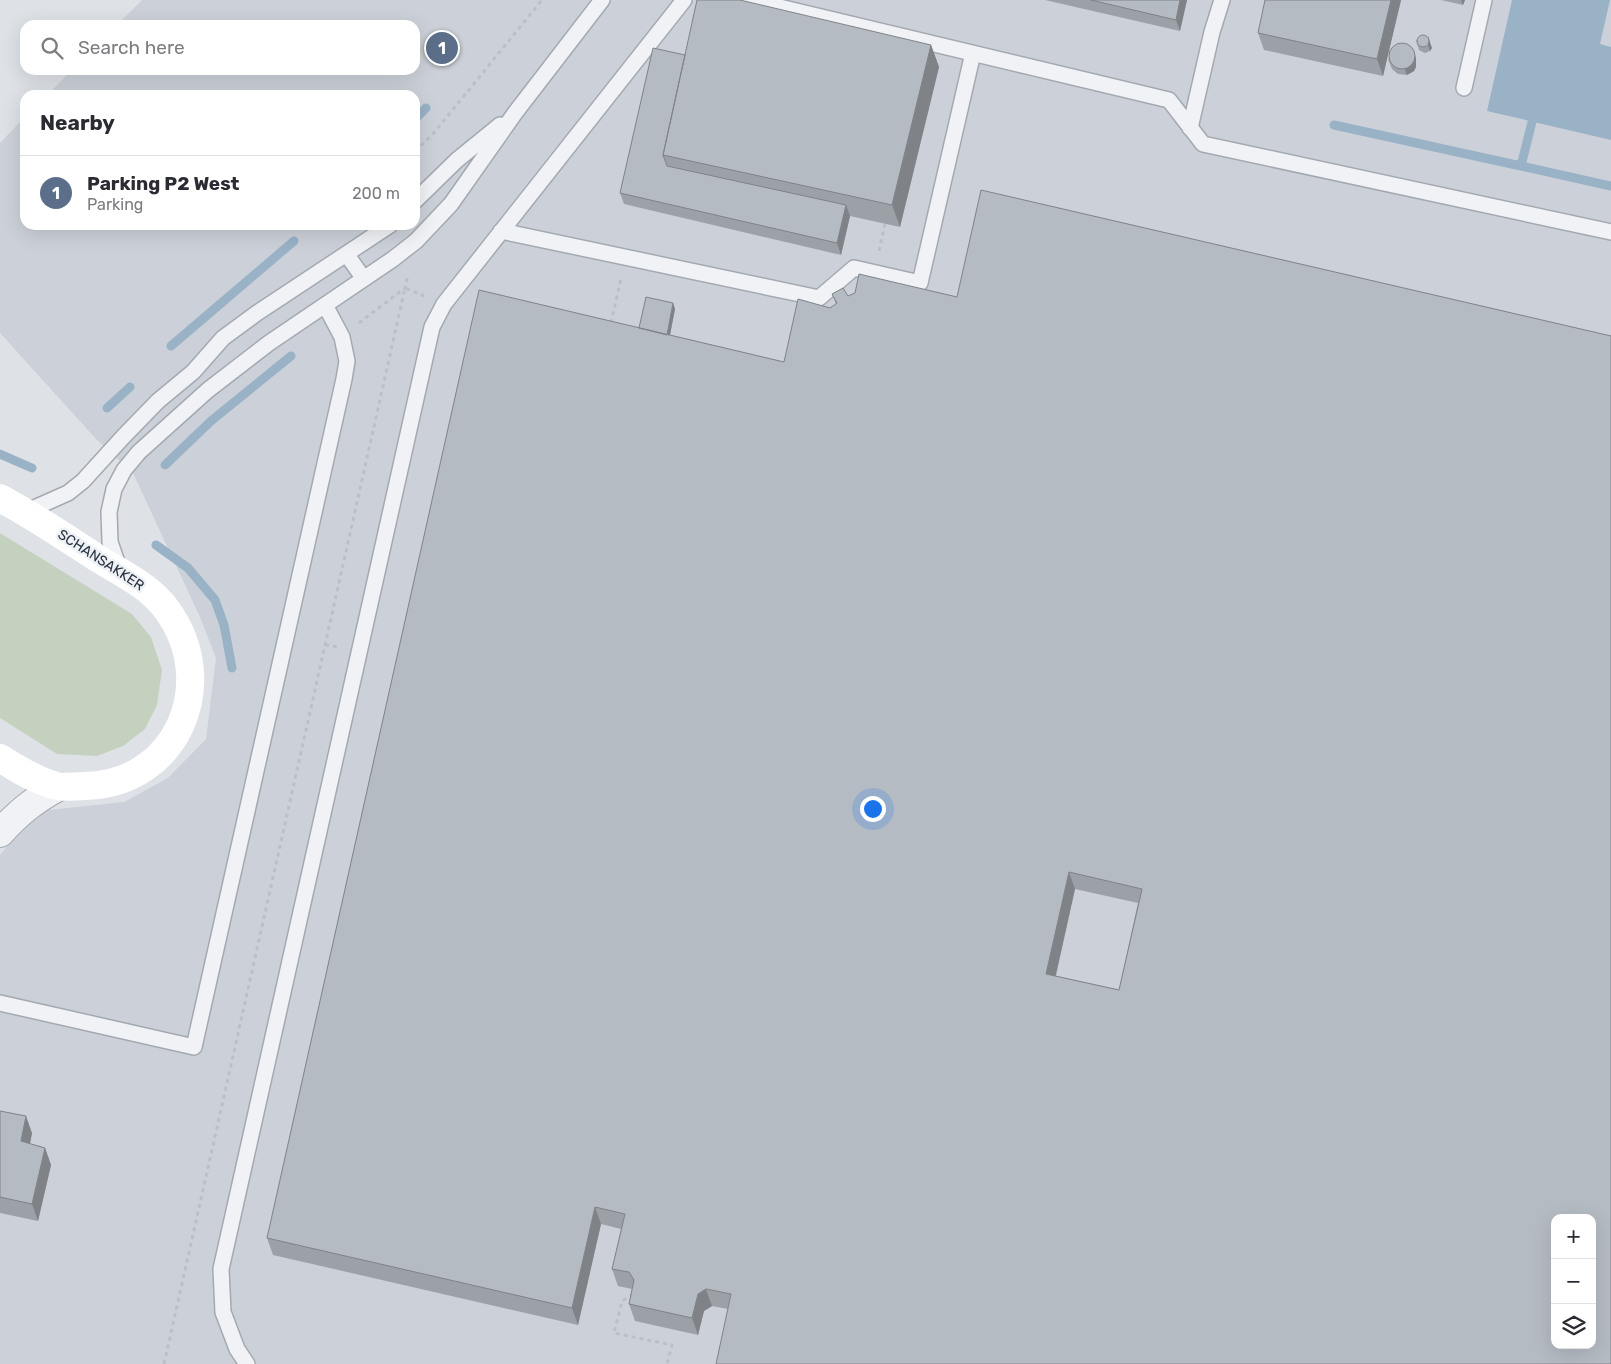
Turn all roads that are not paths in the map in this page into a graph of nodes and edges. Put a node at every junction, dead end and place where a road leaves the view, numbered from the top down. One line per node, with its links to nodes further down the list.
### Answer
1 (602, 0): 8 (lane)
2 (684, 0): 12 (lane)
3 (750, 0): 6 (lane)
4 (1222, 0): 9 (lane)
5 (1484, 0): 7 (lane)
6 (973, 53): 9 (lane); 12 (lane)
7 (1464, 88)
8 (515, 113): 10 (lane); 15 (lane)
9 (1190, 128): 13 (lane)
10 (420, 196)
11 (383, 230): 14 (lane)
12 (501, 231): 24 (lane)
13 (1611, 232)
14 (347, 255): 15 (lane); 18 (lane)
15 (364, 279): 16 (lane)
16 (325, 305): 19 (lane); 23 (lane)
17 (0, 498): 18 (street, SCHANSAKKER)
18 (25, 512): 19 (street, SCHANSAKKER)
19 (121, 572): 21 (street, SCHANSAKKER)
20 (0, 758): 21 (street, SCHANSAKKER)
21 (58, 787): 22 (street)
22 (0, 834)
23 (0, 1003)
24 (247, 1364)

